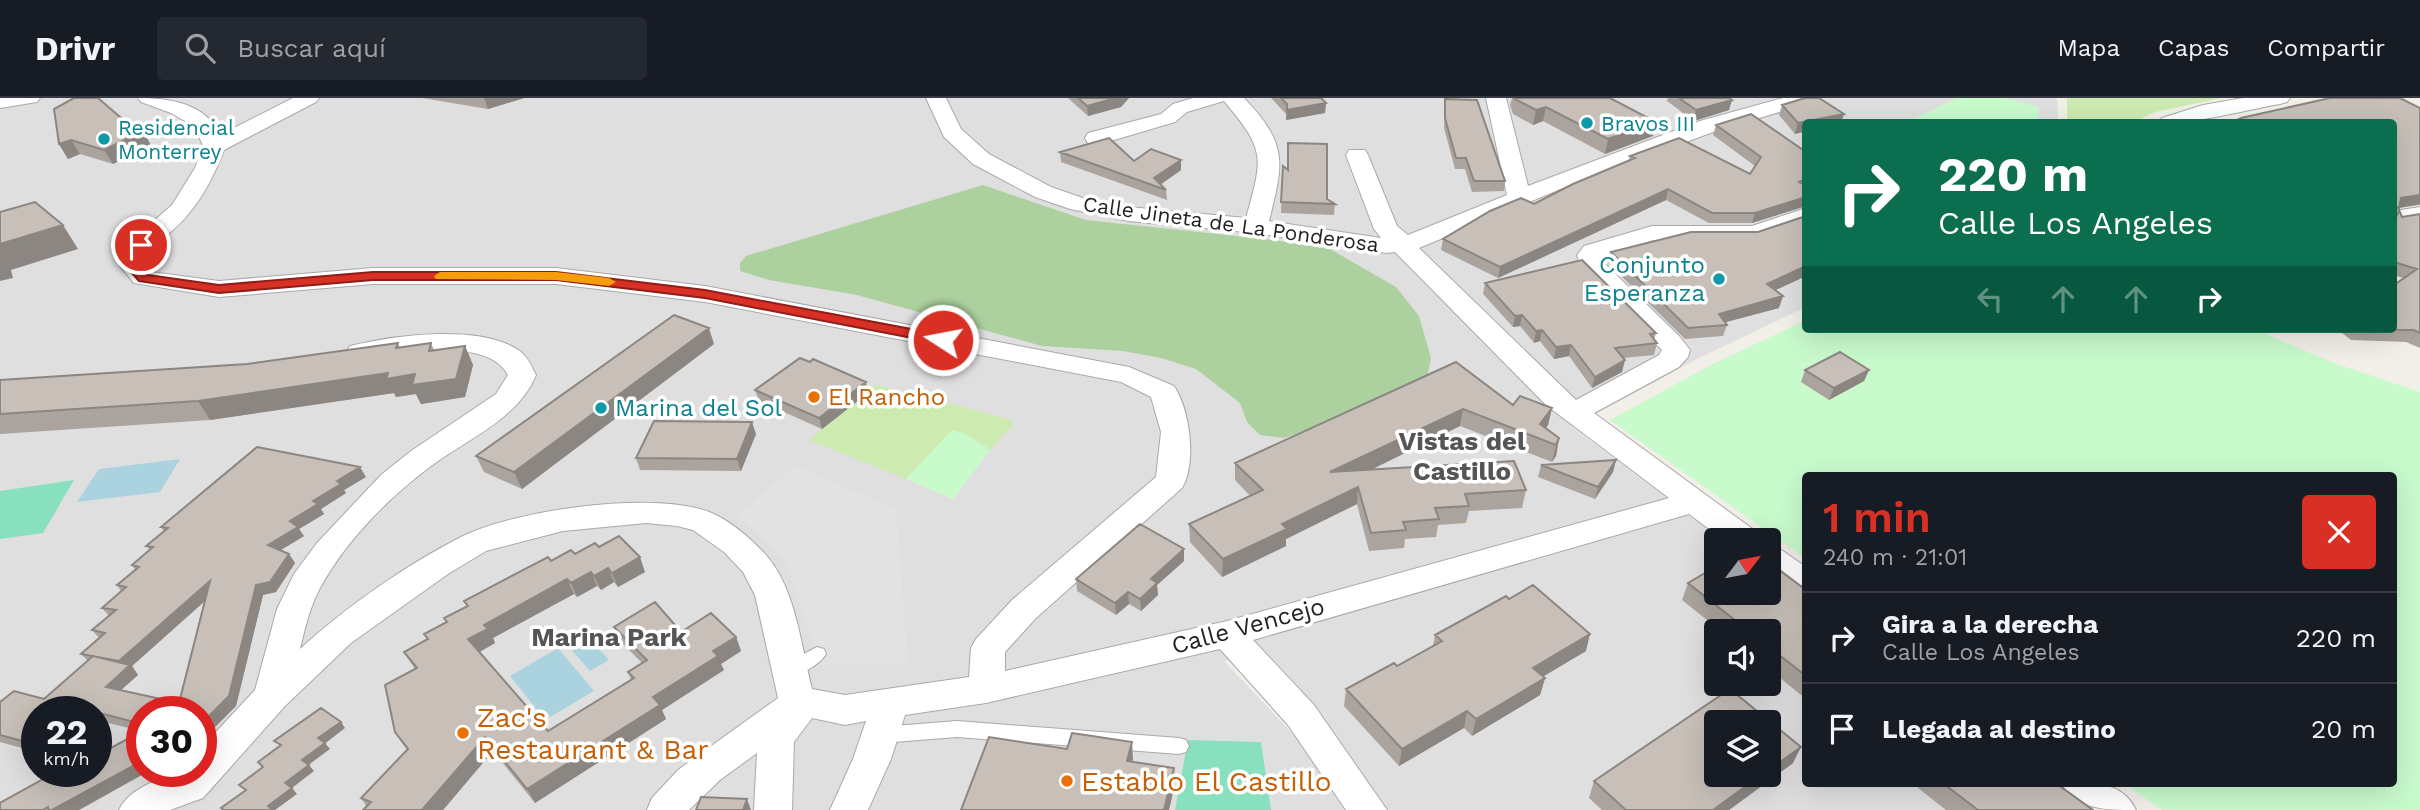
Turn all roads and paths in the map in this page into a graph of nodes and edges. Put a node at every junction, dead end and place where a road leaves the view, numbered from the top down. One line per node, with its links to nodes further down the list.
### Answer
1 (30, 98): 11 (street)
2 (148, 98): 15 (street)
3 (309, 98): 15 (street)
4 (936, 98): 21 (street, Calle Jineta de La Ponderosa)
5 (1216, 98): 14 (street)
6 (1234, 98): 21 (street)
7 (1496, 98): 17 (street)
8 (1735, 98): 12 (street)
9 (1806, 98): 12 (street)
10 (2280, 98): 13 (street)
11 (0, 102)
12 (1755, 113): 17 (street)
13 (2178, 119)
14 (1096, 138)
15 (214, 146): 32 (street)
16 (1357, 155): 22 (street)
17 (1519, 198): 22 (street)
18 (2420, 214): 20 (street)
19 (1802, 216): 24 (street)
20 (2397, 218)
21 (1256, 226): 22 (street, Calle Jineta de La Ponderosa)
22 (1401, 246): 24 (street)
23 (330, 356): 33 (street)
24 (1573, 413): 25 (street)
25 (1693, 502): 26 (street); 29 (street, Calle Vencejo)
26 (1729, 528)
27 (1782, 566): 28 (street)
28 (1802, 581)
29 (1227, 634): 32 (street, Calle Vencejo); 42 (street)
30 (817, 654): 31 (lane)
31 (792, 686): 33 (street); 34 (street, Calle Vencejo); 39 (street); 40 (street)
32 (986, 689): 34 (street, Calle Vencejo)
33 (272, 696): 37 (street)
34 (886, 719): 35 (lane); 41 (street)
35 (1179, 746)
36 (2085, 787): 43 (street)
37 (190, 799): 38 (street)
38 (138, 810)
39 (666, 810)
40 (773, 810)
41 (849, 810)
42 (1368, 810)
43 (2117, 810)

